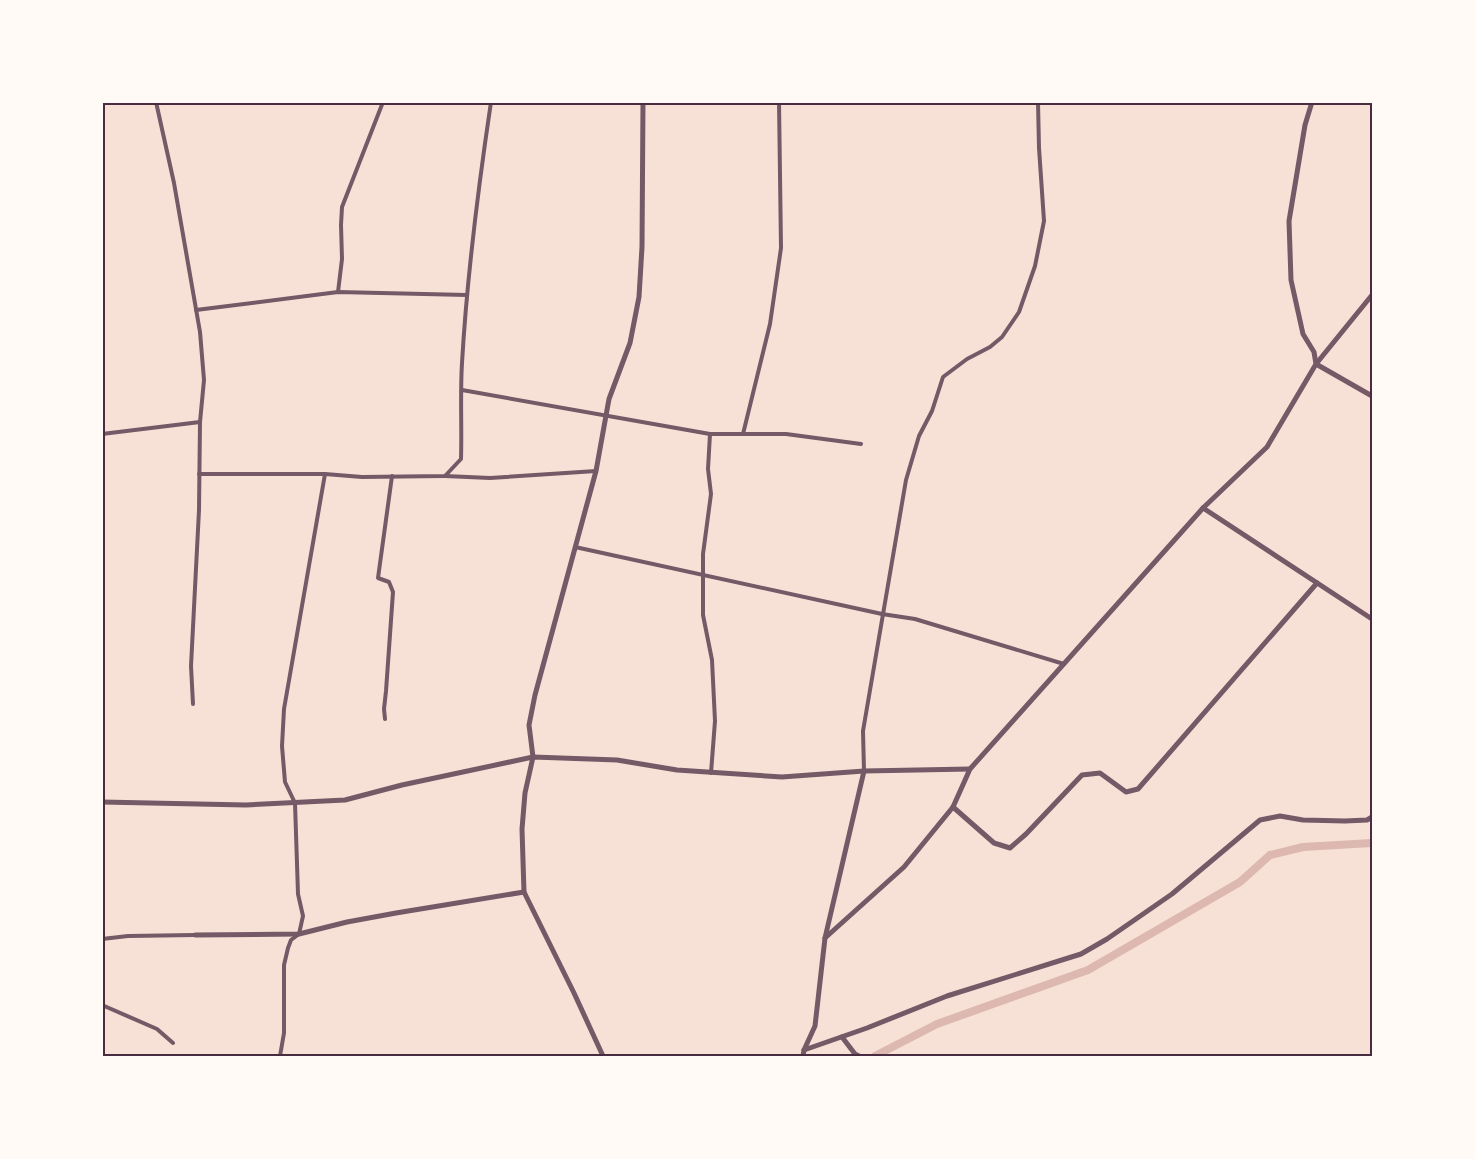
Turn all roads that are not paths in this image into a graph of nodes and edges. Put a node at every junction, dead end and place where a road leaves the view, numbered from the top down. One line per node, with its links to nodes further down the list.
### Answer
1 (156, 102): 11 (lane)
2 (383, 102): 8 (lane)
3 (490, 102): 9 (lane)
4 (642, 102): 15 (street)
5 (779, 102): 19 (lane)
6 (1038, 102): 30 (lane)
7 (1312, 102): 12 (street)
8 (338, 292): 9 (lane); 11 (lane)
9 (467, 295): 13 (lane)
10 (1372, 295): 12 (street)
11 (196, 310): 16 (lane)
12 (1316, 364): 14 (street); 26 (street)
13 (462, 390): 15 (lane); 25 (lane)
14 (1372, 396)
15 (605, 416): 18 (lane); 21 (street)
16 (200, 422): 17 (lane); 22 (lane)
17 (102, 434)
18 (710, 434): 19 (lane); 28 (lane)
19 (743, 434): 20 (lane)
20 (861, 444)
21 (596, 471): 25 (lane); 27 (street)
22 (199, 474): 23 (lane); 33 (lane)
23 (325, 474): 24 (lane); 40 (lane)
24 (392, 476): 25 (lane); 34 (lane)
25 (444, 476)
26 (1203, 508): 29 (street); 32 (street)
27 (575, 546): 28 (lane); 35 (street)
28 (704, 574): 30 (lane); 38 (lane)
29 (1317, 583): 31 (street); 41 (street)
30 (882, 614): 32 (lane); 37 (lane)
31 (1372, 619)
32 (1064, 664): 36 (street)
33 (192, 704)
34 (385, 719)
35 (533, 757): 38 (street); 40 (street); 43 (street)
36 (970, 769): 37 (street); 41 (street)
37 (864, 771): 38 (street); 46 (street)
38 (711, 773)
39 (102, 802): 40 (street)
40 (295, 803): 44 (lane)
41 (953, 808): 46 (street)
42 (1372, 817): 49 (street)
43 (524, 892): 44 (street); 54 (street)
44 (299, 934): 45 (street); 53 (lane)
45 (195, 935): 47 (lane)
46 (824, 938): 51 (street)
47 (102, 939)
48 (102, 1004): 50 (lane)
49 (842, 1037): 51 (street); 52 (street)
50 (173, 1043)
51 (804, 1050): 55 (street)
52 (857, 1055)
53 (280, 1056)
54 (603, 1056)
55 (803, 1056)

